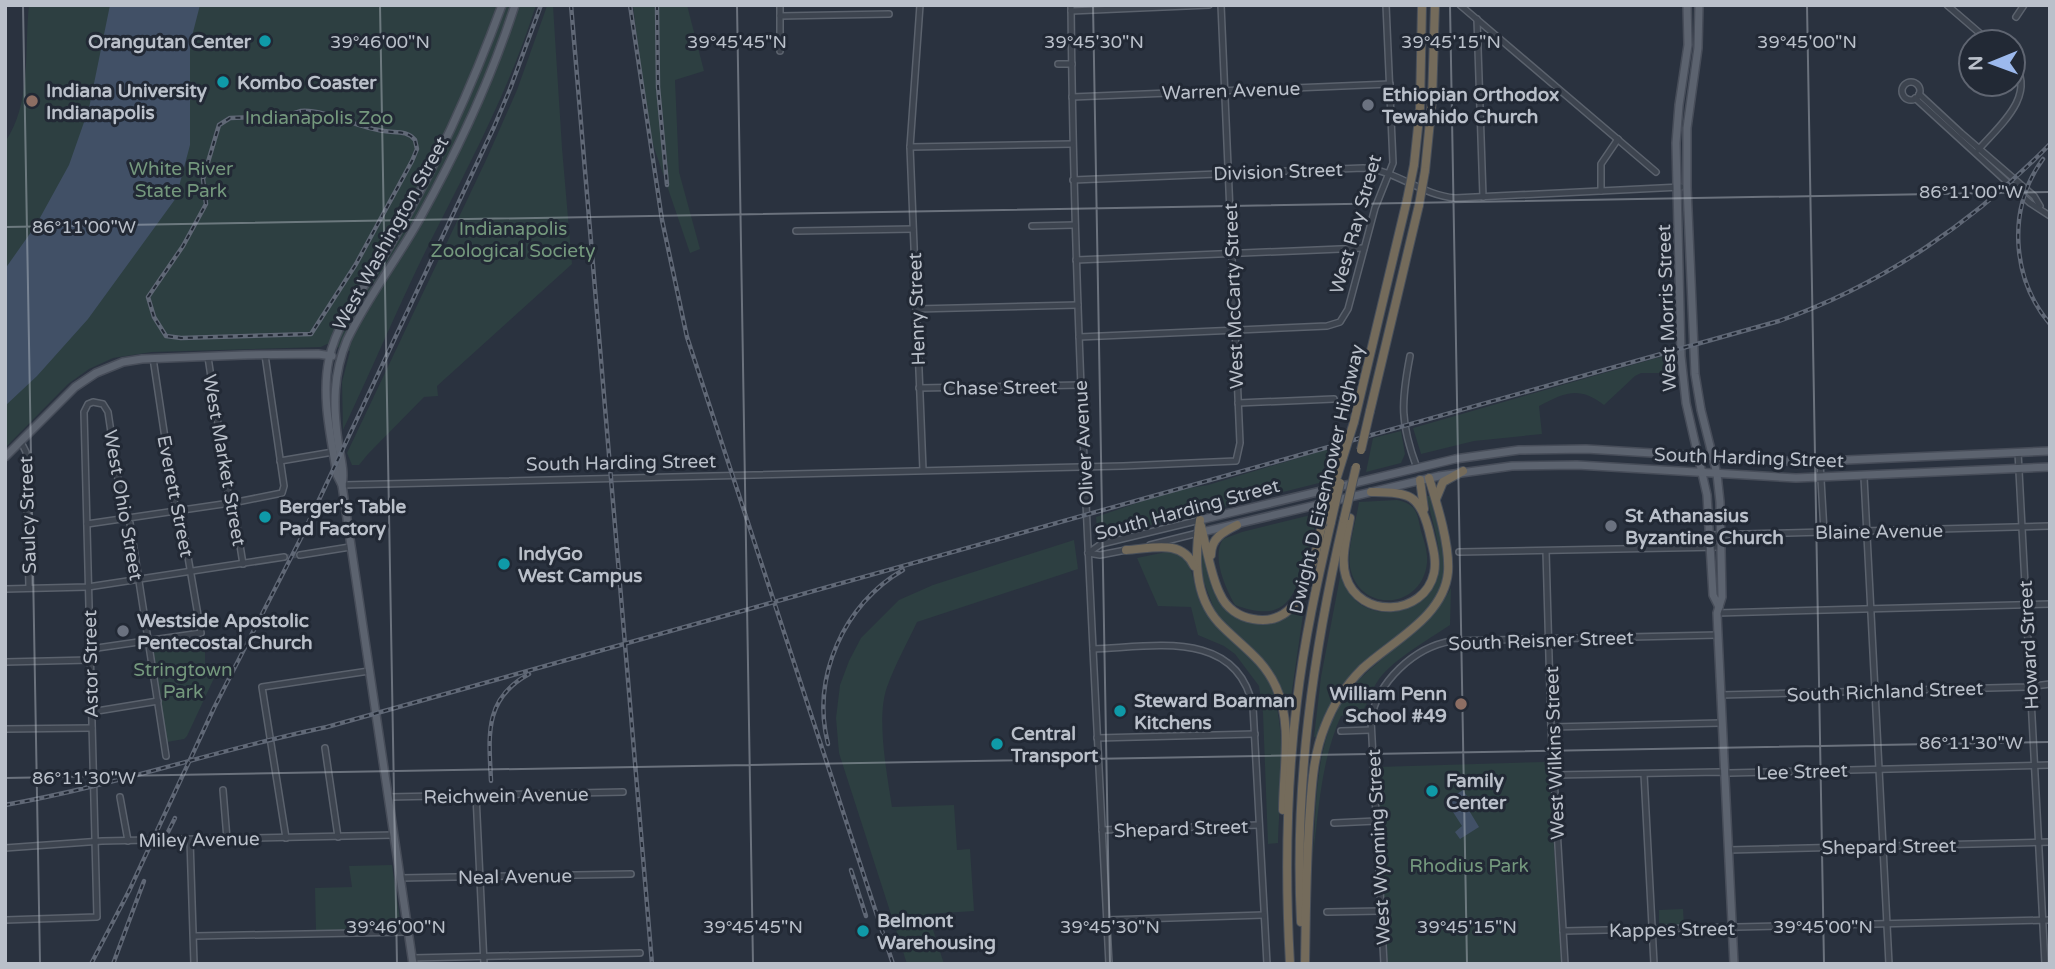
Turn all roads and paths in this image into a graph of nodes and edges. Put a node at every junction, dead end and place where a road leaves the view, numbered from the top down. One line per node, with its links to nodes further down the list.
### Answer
1 (502, 5): 59 (main road, West Washington Street)
2 (515, 5): 61 (main road, West Washington Street)
3 (780, 5): 18 (street)
4 (920, 5): 35 (street, Henry Street)
5 (1209, 5): 14 (street)
6 (1221, 5): 28 (street, West McCarty Street)
7 (1387, 5): 27 (street, West Ray Street)
8 (1422, 5): 98 (highway, Dwight D Eisenhower Highway, bridge)
9 (1435, 5): 96 (highway, Dwight D Eisenhower Highway, bridge)
10 (1460, 5): 20 (street)
11 (1699, 5): 25 (main road, West Morris Street)
12 (1947, 5): 21 (street)
13 (2024, 5): 19 (street)
14 (1186, 6): 15 (street)
15 (1071, 8): 24 (street, Oliver Avenue)
16 (1687, 9): 25 (main road); 26 (main road, West Morris Street)
17 (890, 14): 18 (street)
18 (780, 16): 22 (street)
19 (2016, 17)
20 (1477, 19): 33 (street); 44 (street)
21 (1974, 28)
22 (780, 51)
23 (1058, 64): 24 (street)
24 (1072, 64): 30 (street, Oliver Avenue)
25 (1695, 70): 32 (main road, West Morris Street)
26 (1683, 79): 32 (main road); 41 (main road, West Morris Street)
27 (1390, 84): 28 (street, Warren Avenue); 38 (street, West Ray Street)
28 (1225, 90): 30 (street, Warren Avenue); 39 (street, West McCarty Street)
29 (1917, 96): 36 (street)
30 (1072, 97): 34 (street, Oliver Avenue)
31 (2018, 98): 36 (street)
32 (1687, 126): 42 (main road, West Morris Street)
33 (1618, 139): 37 (street); 43 (street)
34 (1072, 144): 35 (street); 40 (street, Oliver Avenue)
35 (910, 148): 48 (street, Henry Street)
36 (1977, 152): 45 (street)
37 (1656, 172)
38 (1390, 173): 39 (street, Division Street); 44 (street, Division Street); 50 (street, West Ray Street)
39 (1228, 174): 40 (street, Division Street); 51 (street, West McCarty Street)
40 (1073, 180): 46 (street, Oliver Avenue)
41 (1677, 187): 42 (street, Division Street); 43 (street, Division Street); 73 (main road, West Morris Street)
42 (1687, 187): 74 (main road, West Morris Street)
43 (1601, 191): 44 (street, Division Street)
44 (1483, 197)
45 (2050, 215)
46 (1075, 225): 47 (street); 52 (street, Oliver Avenue)
47 (1032, 226)
48 (913, 229): 49 (street); 54 (street, Henry Street)
49 (796, 231)
50 (1364, 248): 51 (street); 55 (street, West Ray Street)
51 (1232, 254): 52 (street); 55 (street, West McCarty Street)
52 (1076, 260): 53 (street, Oliver Avenue)
53 (1078, 305): 54 (street); 56 (street, Oliver Avenue)
54 (916, 309): 64 (street, Henry Street)
55 (1235, 330): 56 (street); 66 (street, West McCarty Street)
56 (1079, 337): 63 (street, Oliver Avenue)
57 (265, 355): 58 (main road); 59 (main road); 75 (street)
58 (208, 356): 62 (main road); 91 (street, West Market Street)
59 (330, 356): 61 (main road); 70 (main road, West Washington Street)
60 (1410, 356): 80 (street)
61 (340, 357): 89 (main road, West Washington Street)
62 (153, 358): 68 (main road); 93 (street, Everett Street)
63 (1081, 385): 64 (street, Chase Street); 78 (street, Oliver Avenue)
64 (919, 388): 82 (street, Henry Street)
65 (1334, 399): 66 (street)
66 (1238, 403): 76 (street, West McCarty Street)
67 (84, 410): 95 (street, West Ohio Street); 99 (street, Astor Street)
68 (21, 442): 72 (main road); 123 (street, Saulcy Street)
69 (2050, 451): 71 (main road, South Harding Street)
70 (333, 452): 75 (street); 89 (main road, West Washington Street)
71 (2018, 452): 77 (main road, South Harding Street); 81 (street, Howard Street)
72 (5, 457)
73 (1699, 457): 74 (main road, South Harding Street); 80 (main road, South Harding Street); 84 (main road, West Morris Street)
74 (1713, 457): 77 (main road, South Harding Street); 85 (main road, West Morris Street)
75 (280, 461): 91 (street)
76 (1236, 461): 78 (street, South Harding Street)
77 (1820, 462): 87 (street)
78 (1084, 467): 82 (street, South Harding Street); 114 (street, Oliver Avenue)
79 (2050, 467): 81 (main road, South Harding Street)
80 (1417, 468): 88 (main road); 97 (main road, South Harding Street)
81 (2019, 468): 86 (main road, South Harding Street); 102 (street, Howard Street)
82 (923, 470): 89 (street, South Harding Street)
83 (1463, 471): 84 (main road, South Harding Street); 88 (main road, South Harding Street); 92 (highway)
84 (1703, 473): 85 (main road, South Harding Street); 106 (main road, West Morris Street)
85 (1717, 474): 87 (main road, South Harding Street); 107 (main road, West Morris Street)
86 (1864, 477): 87 (main road, South Harding Street); 103 (street)
87 (1820, 478): 105 (street)
88 (1424, 479): 90 (main road, South Harding Street); 92 (highway); 94 (highway)
89 (342, 485): 108 (main road, West Washington Street)
90 (1371, 492): 94 (highway); 100 (main road, South Harding Street)
91 (231, 503): 93 (street); 118 (street, West Market Street)
92 (1436, 506): 204 (highway)
93 (178, 510): 95 (street); 119 (street, Everett Street)
94 (1425, 515): 96 (highway)
95 (126, 518): 99 (street); 121 (street, West Ohio Street)
96 (1347, 519): 204 (highway, Dwight D Eisenhower Highway)
97 (1200, 520): 104 (highway); 114 (street, South Harding Street)
98 (1326, 523): 117 (highway); 181 (highway, Dwight D Eisenhower Highway)
99 (87, 524): 122 (street, Astor Street)
100 (1237, 525): 104 (main road, South Harding Street); 117 (highway)
101 (2050, 526): 102 (street, Blaine Avenue)
102 (2022, 527): 103 (street, Blaine Avenue); 126 (street, Howard Street)
103 (1867, 531): 105 (street, Blaine Avenue); 127 (street)
104 (1200, 532): 111 (street, South Harding Street); 117 (highway); 120 (highway)
105 (1824, 532): 107 (street, Blaine Avenue)
106 (1709, 535): 107 (street, Blaine Avenue); 110 (main road, West Morris Street)
107 (1722, 535): 109 (main road, West Morris Street)
108 (351, 547): 115 (street); 136 (main road, West Washington Street)
109 (1722, 547): 110 (street); 128 (main road, West Morris Street)
110 (1710, 548): 112 (street); 128 (main road, West Morris Street)
111 (1126, 550): 114 (street, South Harding Street); 120 (highway)
112 (1546, 551): 113 (street); 130 (street, West Wilkins Street)
113 (1459, 552)
114 (1088, 553): 133 (street, Oliver Avenue)
115 (299, 555)
116 (285, 557): 118 (street)
117 (1211, 562)
118 (243, 564): 119 (street)
119 (191, 572): 121 (street); 131 (street, Everett Street)
120 (1197, 573): 181 (highway)
121 (138, 579): 122 (street); 131 (street, West Ohio Street)
122 (88, 587): 123 (street); 132 (street, Astor Street)
123 (29, 588): 124 (street)
124 (5, 589)
125 (2050, 604): 126 (street)
126 (2026, 605): 127 (street); 138 (street, Howard Street)
127 (1871, 609): 128 (street); 139 (street)
128 (1718, 610): 129 (main road, West Morris Street)
129 (1718, 635): 130 (street, South Reisner Street); 140 (main road, West Morris Street)
130 (1550, 639): 145 (street, West Wilkins Street); 147 (street, South Reisner Street)
131 (148, 641): 132 (street); 141 (street, West Ohio Street)
132 (90, 649): 134 (street, Astor Street)
133 (1093, 649): 149 (street); 150 (street, Oliver Avenue)
134 (90, 660): 135 (street); 142 (street, Astor Street)
135 (5, 662)
136 (369, 671): 163 (main road, West Washington Street); 170 (street)
137 (2050, 684): 138 (street, South Richland Street)
138 (2031, 686): 139 (street, South Richland Street); 153 (street, Howard Street)
139 (1875, 691): 140 (street, South Richland Street); 155 (street)
140 (1720, 695): 143 (main road, West Morris Street)
141 (158, 701): 142 (street); 152 (street, West Ohio Street)
142 (91, 712): 144 (street, Astor Street)
143 (1721, 723): 145 (street); 156 (main road, West Morris Street)
144 (92, 727): 146 (street); 176 (street, Astor Street)
145 (1551, 727): 158 (street, West Wilkins Street)
146 (5, 729)
147 (1371, 730): 148 (street); 164 (street, West Wyoming Street)
148 (1341, 731)
149 (1255, 734): 150 (street); 166 (street)
150 (1097, 738): 167 (street, Oliver Avenue)
151 (325, 748): 169 (street)
152 (166, 755)
153 (2035, 765): 154 (street, Lee Street); 155 (street, Lee Street); 174 (street, Howard Street)
154 (2050, 765)
155 (1879, 769): 156 (street, Lee Street); 177 (street)
156 (1724, 773): 157 (street, Lee Street); 179 (main road, West Morris Street)
157 (1644, 774): 158 (street, Lee Street); 192 (street)
158 (1554, 775): 193 (street, West Wilkins Street)
159 (223, 790): 171 (street)
160 (624, 792): 161 (street, Reichwein Avenue)
161 (476, 795): 163 (street, Reichwein Avenue); 182 (street)
162 (120, 797): 173 (street)
163 (388, 797): 168 (main road, West Washington Street)
164 (1376, 821): 165 (street); 184 (street, West Wyoming Street)
165 (1334, 823)
166 (1259, 825): 167 (street, Shepard Street); 186 (street)
167 (1102, 830): 188 (street, Oliver Avenue)
168 (394, 835): 169 (street, Miley Avenue); 183 (main road, West Washington Street)
169 (338, 836): 170 (street, Miley Avenue)
170 (286, 838): 171 (street, Miley Avenue)
171 (227, 839): 172 (street, Miley Avenue)
172 (191, 840): 173 (street, Miley Avenue); 195 (street)
173 (128, 841): 176 (street, Miley Avenue)
174 (2039, 842): 175 (street, Shepard Street); 177 (street, Shepard Street); 189 (street, Howard Street)
175 (2050, 842)
176 (95, 843): 178 (street, Miley Avenue); 187 (street, Astor Street)
177 (1883, 846): 179 (street, Shepard Street); 190 (street)
178 (5, 848)
179 (1728, 850): 191 (main road, West Morris Street)
180 (631, 874): 182 (street, Neal Avenue)
181 (1287, 876): 203 (highway, Dwight D Eisenhower Highway)
182 (480, 877): 183 (street, Neal Avenue); 197 (street)
183 (400, 878): 194 (main road, West Washington Street)
184 (1381, 911): 185 (street); 205 (street, West Wyoming Street)
185 (1327, 912)
186 (1264, 915): 188 (street); 202 (street)
187 (5, 920)
188 (1107, 920): 201 (street, Oliver Avenue)
189 (2046, 920): 190 (street, Kappes Street); 210 (street, Howard Street)
190 (1887, 924): 191 (street, Kappes Street); 209 (street)
191 (1732, 928): 192 (street, Kappes Street); 208 (main road, West Morris Street)
192 (1652, 930): 193 (street, Kappes Street); 207 (street)
193 (1563, 931): 206 (street)
194 (408, 932): 195 (street); 198 (main road, West Washington Street)
195 (194, 936): 199 (street)
196 (640, 953): 197 (street)
197 (484, 956): 198 (street); 200 (street)
198 (412, 961)
199 (194, 964)
200 (484, 964)
201 (1109, 964)
202 (1267, 964)
203 (1290, 964)
204 (1304, 964)
205 (1384, 964)
206 (1565, 964)
207 (1654, 964)
208 (1734, 964)
209 (1889, 964)
210 (2045, 964)

